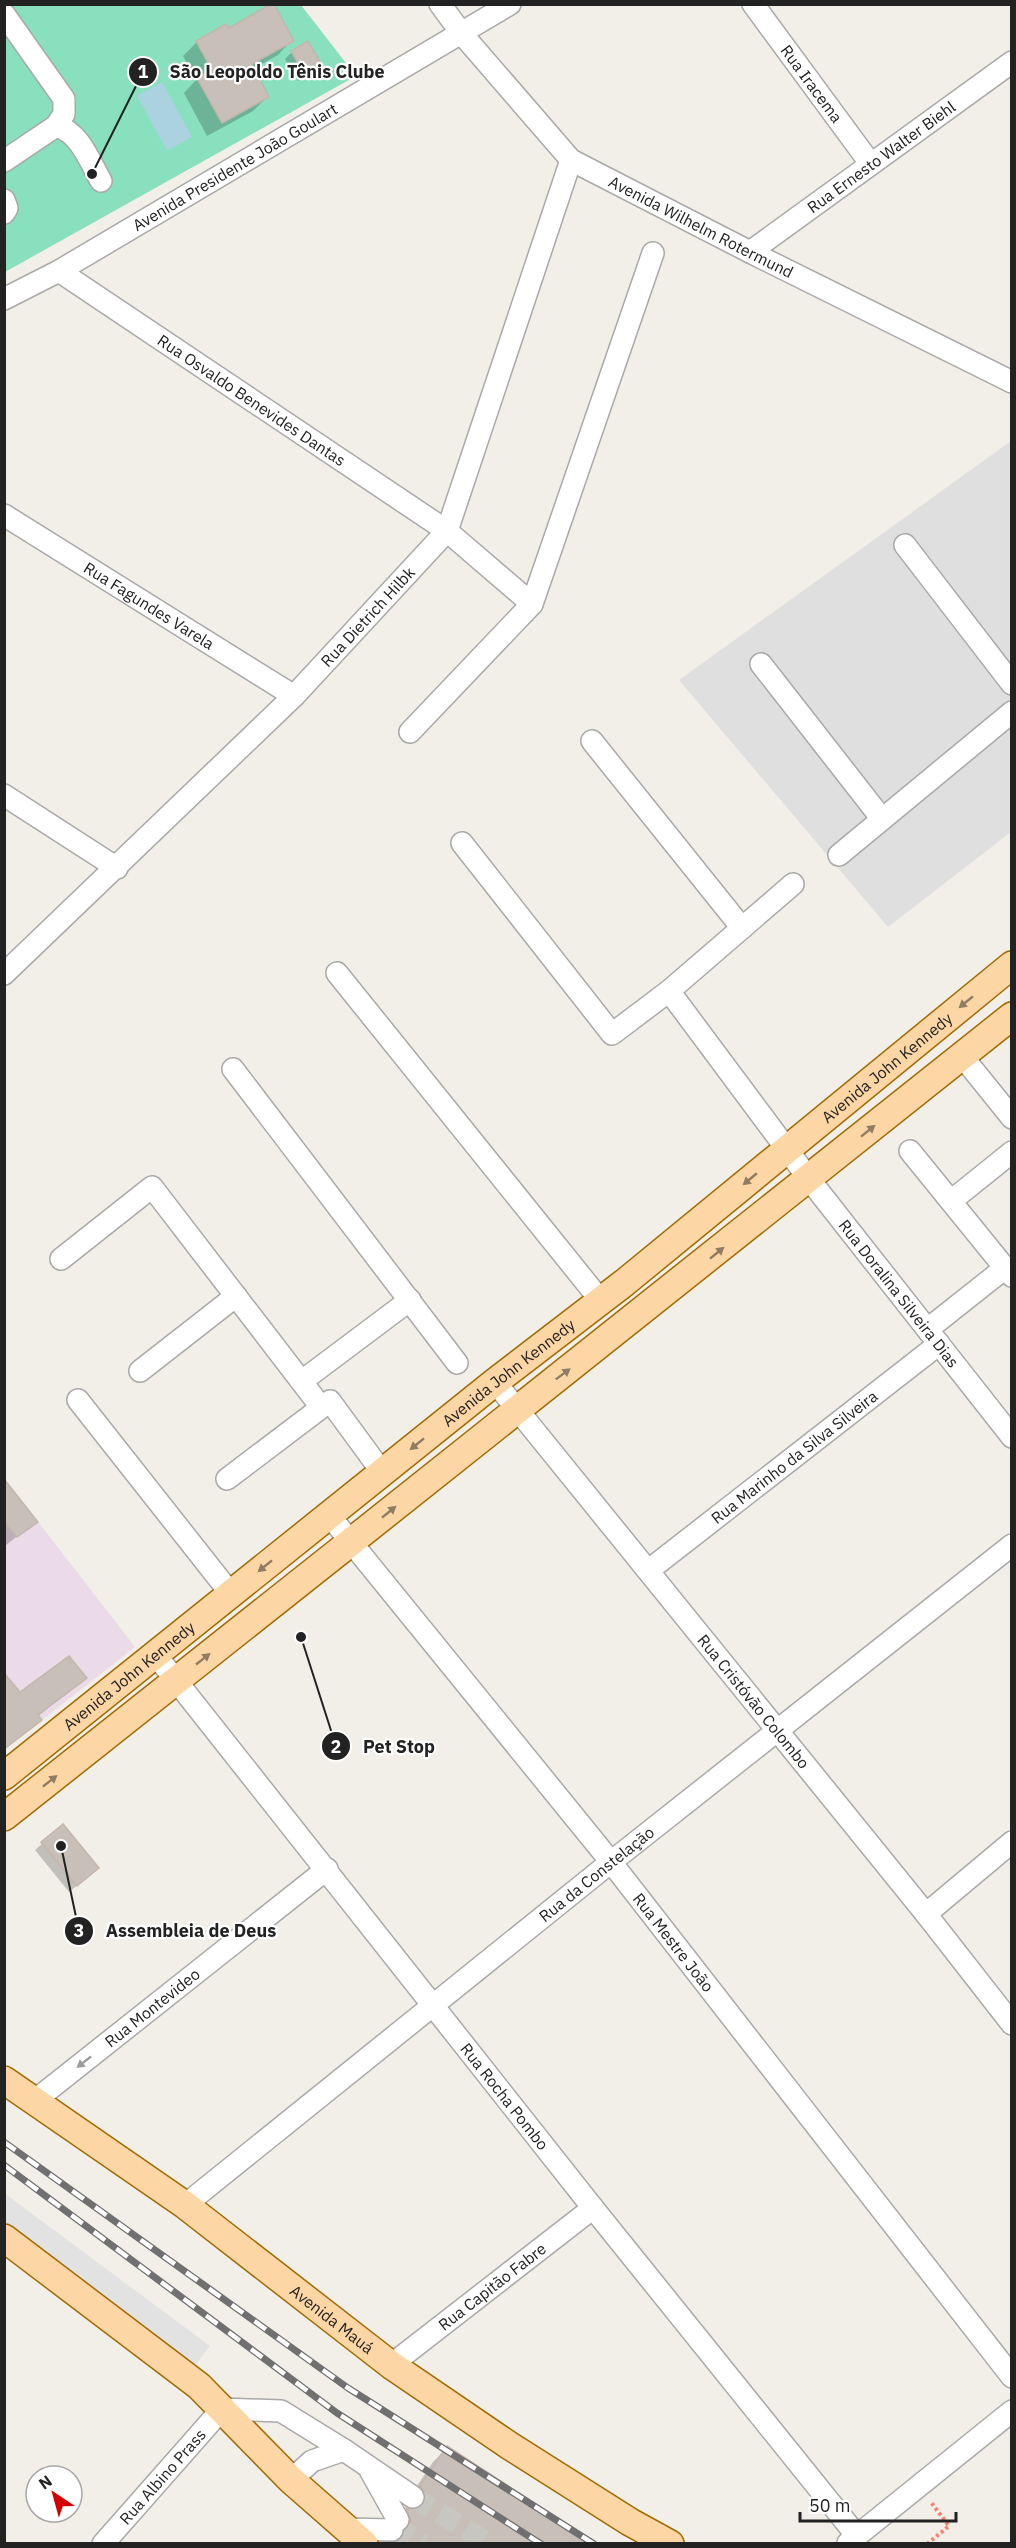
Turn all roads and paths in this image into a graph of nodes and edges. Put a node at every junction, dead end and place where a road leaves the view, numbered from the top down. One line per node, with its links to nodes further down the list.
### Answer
1 (441, 4): 5 (street, Avenida Wilhelm Rotermund)
2 (510, 4): 5 (street, Avenida Presidente João Goulart)
3 (753, 4): 10 (street, Rua Iracema)
4 (4, 14): 7 (street)
5 (462, 34): 8 (street, Avenida Wilhelm Rotermund); 16 (street, Avenida Presidente João Goulart)
6 (1011, 62): 10 (street, Rua Ernesto Walter Biehl)
7 (56, 126): 9 (street); 11 (street)
8 (571, 159): 14 (street, Avenida Wilhelm Rotermund); 20 (street, Rua Dietrich Hilbk)
9 (4, 160)
10 (870, 163): 14 (street, Rua Ernesto Walter Biehl)
11 (101, 182)
12 (4, 201): 13 (street)
13 (4, 213)
14 (750, 252): 18 (street, Avenida Wilhelm Rotermund)
15 (653, 253): 22 (street)
16 (59, 271): 17 (street, Avenida Presidente João Goulart); 20 (street, Rua Osvaldo Benevides Dantas)
17 (4, 299)
18 (1011, 381)
19 (4, 515): 25 (street, Rua Fagundes Varela)
20 (447, 531): 22 (street, Rua Osvaldo Benevides Dantas); 25 (street, Rua Dietrich Hilbk)
21 (905, 545): 24 (street)
22 (532, 604): 27 (street)
23 (761, 664): 30 (street)
24 (1011, 684)
25 (294, 696): 33 (street, Rua Dietrich Hilbk)
26 (1011, 712): 30 (street)
27 (410, 732)
28 (592, 741): 35 (street)
29 (4, 795): 33 (street)
30 (882, 819): 32 (street)
31 (462, 843): 39 (street)
32 (839, 855)
33 (117, 868): 38 (street, Rua Dietrich Hilbk)
34 (793, 884): 35 (street)
35 (742, 928): 39 (street)
36 (1011, 965): 44 (main road, Avenida John Kennedy, one-way to 44)
37 (337, 973): 53 (street)
38 (4, 974)
39 (669, 991): 44 (street, Rua Doralina Silveira Dias)
40 (1011, 1016): 41 (main road, Avenida John Kennedy)
41 (962, 1056): 43 (street); 47 (main road, Avenida John Kennedy, one-way to 41)
42 (234, 1069): 52 (street)
43 (1011, 1118)
44 (786, 1149): 47 (street, Rua Doralina Silveira Dias); 53 (main road, Avenida John Kennedy, one-way to 53)
45 (910, 1151): 48 (street)
46 (1011, 1152): 48 (street)
47 (808, 1179): 54 (street, Rua Doralina Silveira Dias); 61 (main road, Avenida John Kennedy, one-way to 47)
48 (951, 1201): 50 (street)
49 (61, 1259): 51 (street)
50 (1008, 1272): 54 (street, Rua Marinho da Silva Silveira)
51 (236, 1296): 56 (street); 57 (street)
52 (410, 1300): 55 (street); 57 (street)
53 (601, 1301): 58 (main road, Avenida John Kennedy)
54 (933, 1337): 62 (street, Rua Doralina Silveira Dias); 68 (street, Rua Marinho da Silva Silveira)
55 (457, 1363)
56 (140, 1371)
57 (302, 1381): 60 (street)
58 (495, 1382): 61 (street, Rua Cristóvão Colombo); 63 (main road, Avenida John Kennedy, one-way to 63)
59 (78, 1400): 69 (street)
60 (321, 1407): 63 (street); 64 (street)
61 (516, 1409): 66 (main road, Avenida John Kennedy, one-way to 61); 68 (street, Rua Cristóvão Colombo)
62 (1011, 1437)
63 (382, 1472): 65 (main road, Avenida John Kennedy)
64 (227, 1479)
65 (329, 1515): 66 (street, Rua Mestre João); 69 (main road, Avenida John Kennedy, one-way to 69)
66 (351, 1543): 71 (main road, Avenida John Kennedy, one-way to 66); 76 (street, Rua Mestre João)
67 (1011, 1545): 72 (street, Rua da Constelação)
68 (649, 1570): 72 (street, Rua Cristóvão Colombo)
69 (231, 1594): 70 (main road, Avenida John Kennedy)
70 (155, 1654): 71 (street, Rua Rocha Pombo); 73 (main road, Avenida John Kennedy)
71 (176, 1681): 74 (main road, Avenida John Kennedy, one-way to 71); 77 (street, Rua Rocha Pombo)
72 (777, 1731): 76 (street, Rua da Constelação); 78 (street, Rua Cristóvão Colombo)
73 (4, 1776)
74 (4, 1817)
75 (1011, 1842): 78 (street)
76 (611, 1862): 79 (street, Rua da Constelação); 87 (street, Rua Mestre João)
77 (327, 1869): 79 (street, Rua Rocha Pombo); 82 (street, Rua Montevideo, one-way to 82)
78 (926, 1914): 80 (street, Rua Cristóvão Colombo)
79 (434, 2007): 83 (street, Rua da Constelação); 84 (street, Rua Rocha Pombo)
80 (1011, 2024)
81 (4, 2080): 82 (main road, Avenida Mauá)
82 (33, 2102): 83 (main road, Avenida Mauá)
83 (185, 2205): 86 (main road, Avenida Mauá)
84 (593, 2208): 86 (street, Rua Capitão Fabre); 96 (street, Rua Rocha Pombo)
85 (4, 2238): 88 (main road)
86 (391, 2365): 98 (main road, Avenida Mauá)
87 (1011, 2377)
88 (222, 2409): 90 (street); 92 (main road); 97 (street, Rua Albino Prass)
89 (1011, 2411): 93 (street)
90 (344, 2450): 91 (street); 92 (street)
91 (369, 2467): 94 (street); 95 (street)
92 (291, 2480): 95 (main road)
93 (919, 2486): 96 (street); 99 (path)
94 (413, 2497)
95 (355, 2536)
96 (853, 2540)
97 (103, 2544)
98 (670, 2544)
99 (927, 2544)

